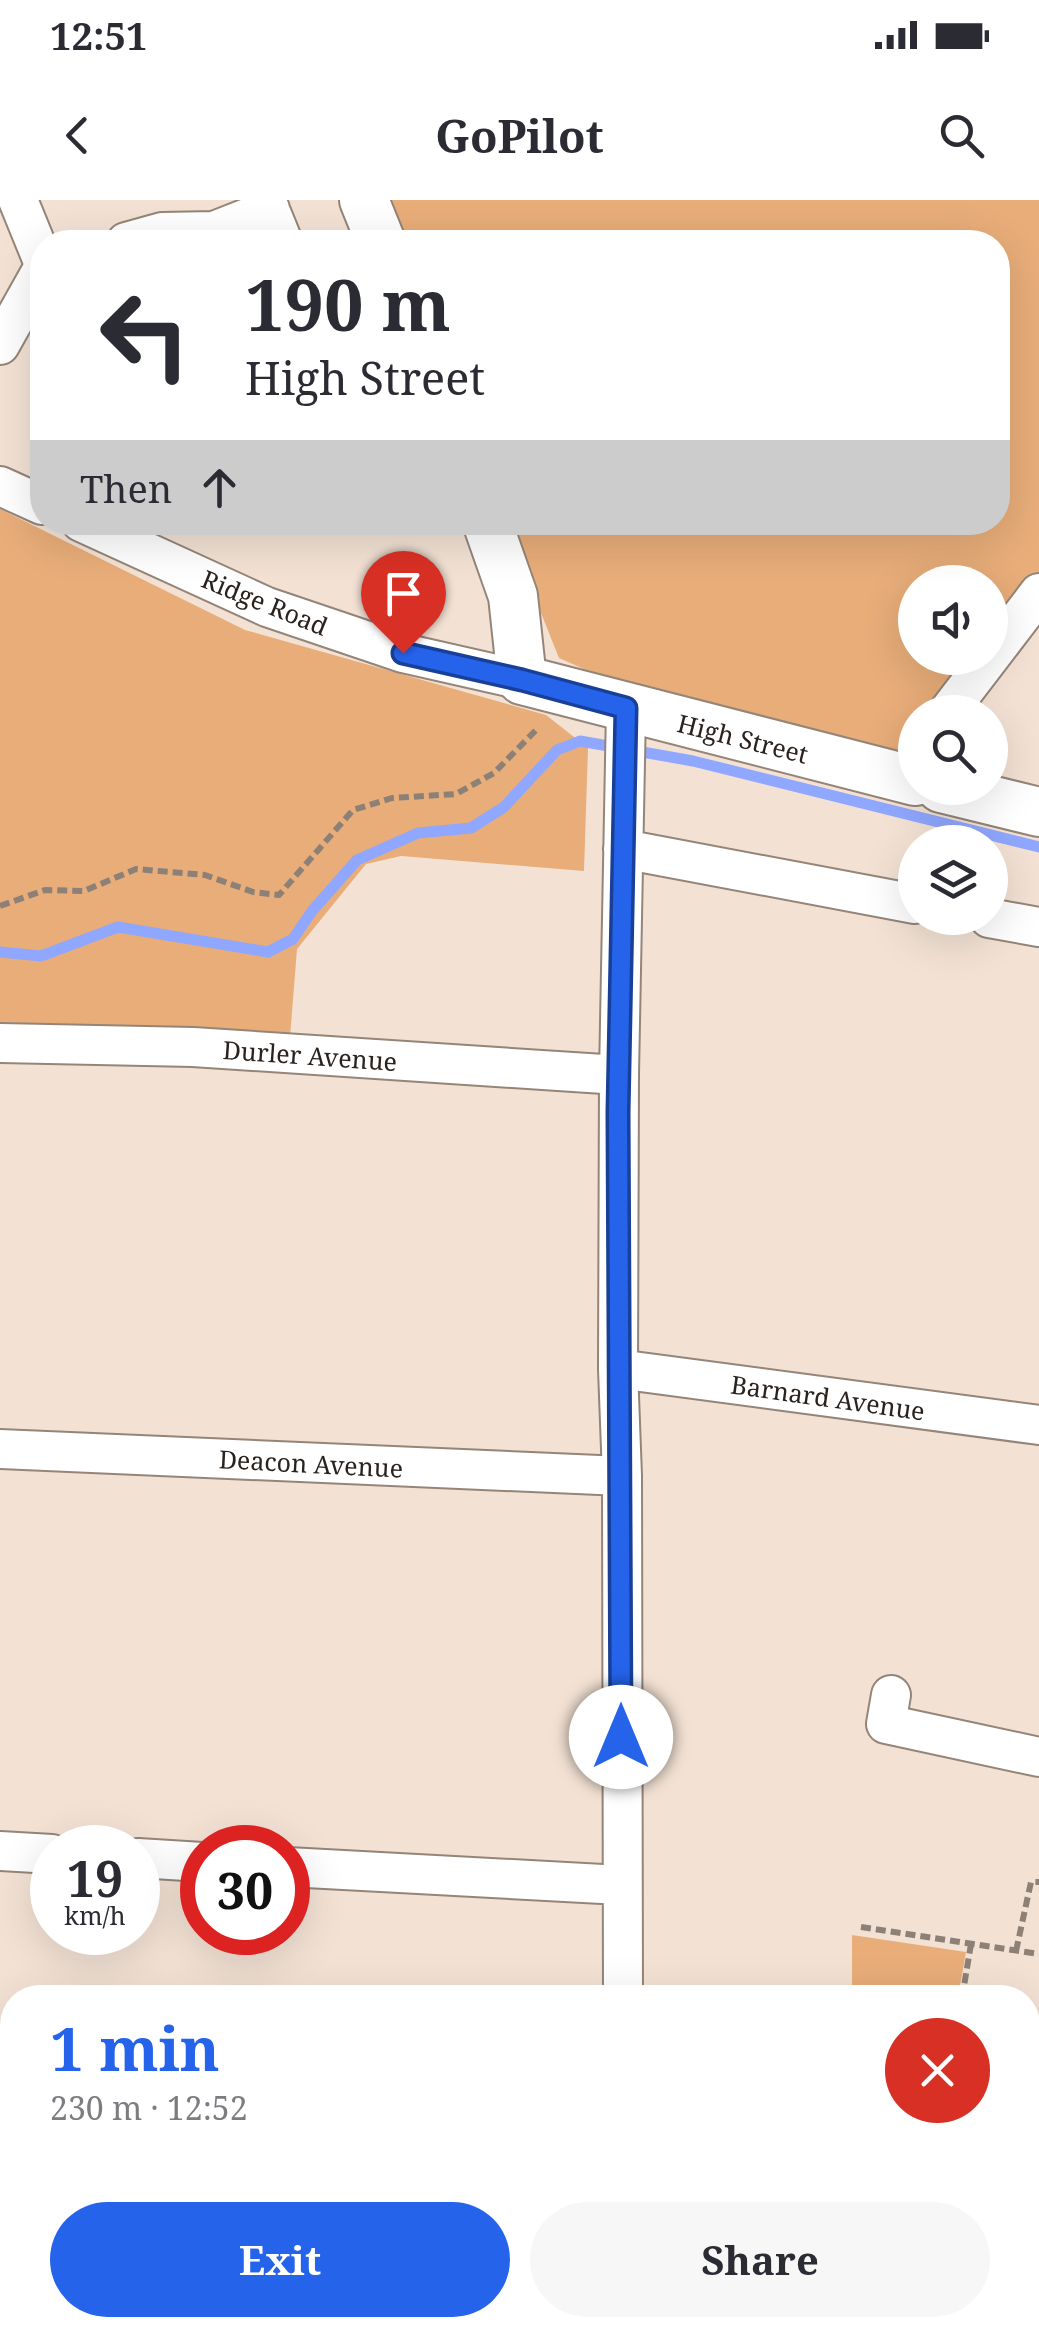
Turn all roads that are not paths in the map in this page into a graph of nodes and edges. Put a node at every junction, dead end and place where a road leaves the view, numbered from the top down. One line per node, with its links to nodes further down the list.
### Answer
1 (18, 200): 4 (street)
2 (364, 200): 6 (main road)
3 (273, 217): 5 (street)
4 (30, 230)
5 (218, 230)
6 (375, 230)
7 (30, 291): 8 (street)
8 (0, 345)
9 (0, 486): 10 (street)
10 (30, 500)
11 (111, 535): 14 (street, Ridge Road)
12 (492, 535): 14 (main road)
13 (1039, 593): 16 (street)
14 (522, 680): 15 (main road, Ridge Road)
15 (570, 694): 17 (main road, High Street)
16 (961, 695)
17 (625, 736): 18 (main road, High Street); 21 (street)
18 (898, 778)
19 (1008, 804): 20 (main road)
20 (1039, 812)
21 (623, 850): 22 (street); 26 (street)
22 (898, 901)
23 (1008, 921): 24 (street)
24 (1039, 927)
25 (0, 1043): 26 (street, Durler Avenue)
26 (619, 1075): 27 (street)
27 (618, 1370): 28 (street, Barnard Avenue); 30 (street)
28 (1039, 1425)
29 (0, 1449): 30 (street, Deacon Avenue)
30 (622, 1476): 36 (street)
31 (891, 1695): 32 (street)
32 (1039, 1757)
33 (0, 1851): 34 (street)
34 (30, 1853)
35 (310, 1868): 36 (street)
36 (621, 1886): 37 (street)
37 (622, 1985)

